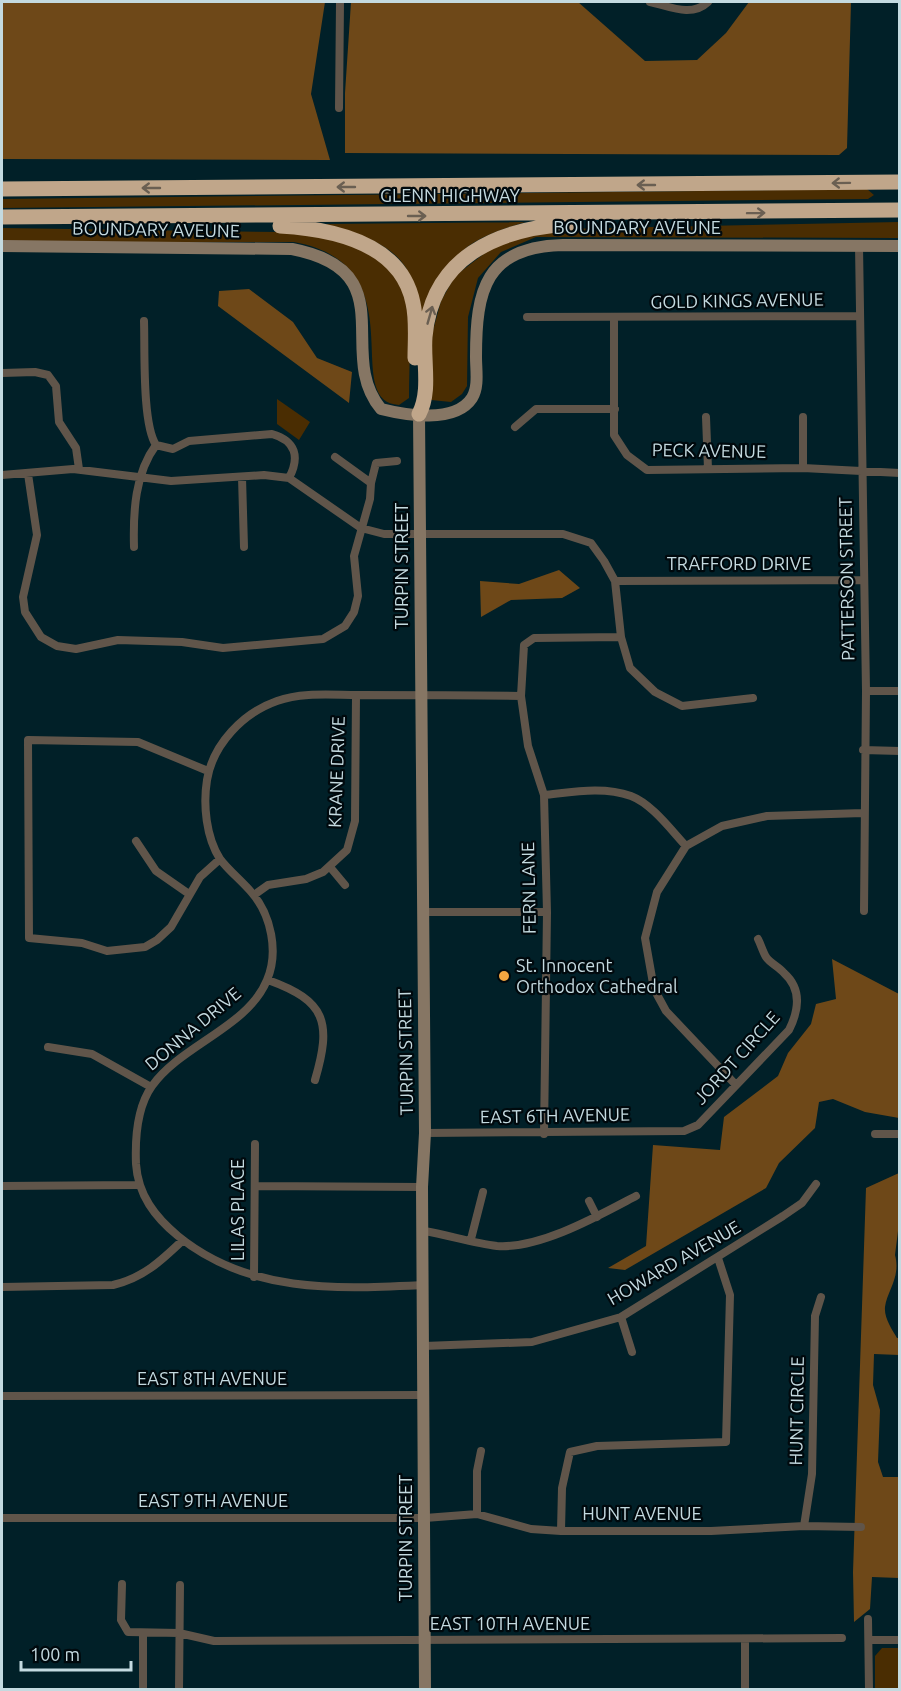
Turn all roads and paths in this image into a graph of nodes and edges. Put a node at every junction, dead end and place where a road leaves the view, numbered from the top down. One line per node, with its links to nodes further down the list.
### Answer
1 (340, 2): 4 (street)
2 (650, 2): 3 (street)
3 (708, 2)
4 (339, 108)
5 (900, 182): 6 (highway, GLENN HIGHWAY, one-way to 6)
6 (2, 189)
7 (900, 210): 8 (highway, GLENN HIGHWAY, one-way to 7)
8 (698, 214): 10 (highway, GLENN HIGHWAY, one-way to 8); 20 (highway, one-way to 8)
9 (2, 217): 10 (highway, GLENN HIGHWAY)
10 (166, 218): 20 (highway)
11 (2, 246): 20 (street, BOUNDARY AVEUNE)
12 (859, 246): 13 (street, BOUNDARY AVEUNE); 14 (street, PATTERSON STREET); 20 (street, BOUNDARY AVEUNE)
13 (900, 246)
14 (860, 316): 16 (street, GOLD KINGS AVENUE); 30 (street, PATTERSON STREET)
15 (527, 317): 16 (street, GOLD KINGS AVENUE)
16 (614, 319): 19 (street, PECK AVENUE)
17 (144, 321): 24 (street)
18 (2, 373): 29 (street)
19 (615, 409): 23 (street); 28 (street, PECK AVENUE)
20 (418, 414): 39 (street, TURPIN STREET)
21 (706, 417): 28 (street)
22 (803, 417): 27 (street)
23 (515, 428)
24 (156, 445): 35 (street); 36 (street)
25 (335, 457): 37 (street)
26 (397, 461): 37 (street)
27 (803, 468): 28 (street, PECK AVENUE); 30 (street, PECK AVENUE)
28 (708, 469)
29 (79, 470): 32 (street); 35 (street)
30 (862, 472): 31 (street, PECK AVENUE); 42 (street, PATTERSON STREET)
31 (900, 473)
32 (28, 474): 33 (street); 38 (street)
33 (2, 475)
34 (242, 477): 35 (street); 36 (street); 41 (street)
35 (141, 478): 40 (street)
36 (290, 478): 38 (street)
37 (371, 483): 38 (street)
38 (361, 528): 39 (street)
39 (421, 534): 43 (street); 47 (street, TURPIN STREET)
40 (134, 547)
41 (244, 547)
42 (862, 580): 43 (street, TRAFFORD DRIVE); 45 (street, PATTERSON STREET)
43 (615, 581): 44 (street)
44 (621, 637): 49 (street, FERN LANE); 50 (street)
45 (866, 691): 46 (street); 51 (street, PATTERSON STREET)
46 (900, 691)
47 (420, 694): 48 (street); 49 (street); 64 (street, TURPIN STREET)
48 (356, 695): 53 (street); 59 (street, KRANE DRIVE)
49 (521, 696): 54 (street, FERN LANE)
50 (753, 698)
51 (863, 750): 52 (street); 55 (street, PATTERSON STREET)
52 (900, 751)
53 (208, 771): 58 (street); 61 (street)
54 (544, 795): 57 (street); 65 (street, FERN LANE)
55 (863, 813): 57 (street); 63 (street, PATTERSON STREET)
56 (136, 841): 61 (street)
57 (686, 846): 70 (street)
58 (220, 859): 61 (street); 62 (street)
59 (330, 867): 60 (street); 62 (street, KRANE DRIVE)
60 (345, 885)
61 (189, 894)
62 (254, 895): 67 (street)
63 (864, 911)
64 (422, 912): 65 (street); 73 (street, TURPIN STREET)
65 (547, 912): 74 (street, FERN LANE)
66 (758, 939): 70 (street, JORDT CIRCLE)
67 (268, 980): 69 (street); 71 (street, DONNA DRIVE)
68 (48, 1047): 71 (street)
69 (315, 1080)
70 (736, 1085): 72 (street, JORDT CIRCLE)
71 (151, 1088): 79 (street, DONNA DRIVE)
72 (684, 1131): 74 (street, EAST 6TH AVENUE)
73 (425, 1133): 74 (street, EAST 6TH AVENUE); 82 (street, TURPIN STREET)
74 (544, 1134)
75 (875, 1134): 76 (street)
76 (900, 1134)
77 (255, 1144): 81 (street, LILAS PLACE)
78 (816, 1184): 90 (street, HOWARD AVENUE)
79 (137, 1185): 80 (street); 89 (street)
80 (2, 1186)
81 (255, 1186): 82 (street); 91 (street, LILAS PLACE)
82 (422, 1187): 87 (street, TURPIN STREET)
83 (483, 1192): 88 (street)
84 (636, 1196): 86 (street)
85 (589, 1201): 86 (street)
86 (597, 1216): 88 (street)
87 (424, 1231): 88 (street); 92 (street, TURPIN STREET)
88 (471, 1239)
89 (183, 1240): 91 (street); 93 (street)
90 (718, 1258): 95 (street, HOWARD AVENUE); 106 (street)
91 (254, 1277): 92 (street)
92 (423, 1285): 96 (street, TURPIN STREET)
93 (2, 1287)
94 (821, 1297): 104 (street, HUNT CIRCLE)
95 (621, 1317): 96 (street, HOWARD AVENUE); 97 (street)
96 (424, 1346): 98 (street, TURPIN STREET)
97 (632, 1352)
98 (423, 1395): 99 (street, EAST 8TH AVENUE); 103 (street, TURPIN STREET)
99 (2, 1396)
100 (481, 1451): 101 (street)
101 (477, 1514): 103 (street, HUNT AVENUE); 106 (street, HUNT AVENUE)
102 (2, 1518): 103 (street, EAST 9TH AVENUE)
103 (425, 1518): 116 (street, TURPIN STREET)
104 (804, 1526): 105 (street, HUNT AVENUE); 106 (street, HUNT AVENUE)
105 (861, 1527)
106 (561, 1531)
107 (122, 1584): 110 (street)
108 (180, 1585): 111 (street)
109 (868, 1620): 114 (street)
110 (143, 1633): 111 (street, EAST 10TH AVENUE); 117 (street)
111 (180, 1633): 116 (street, EAST 10TH AVENUE); 118 (street)
112 (842, 1638): 113 (street, EAST 10TH AVENUE)
113 (745, 1639): 116 (street, EAST 10TH AVENUE); 120 (street)
114 (869, 1640): 115 (street); 121 (street)
115 (900, 1640)
116 (425, 1641): 119 (street, TURPIN STREET)
117 (143, 1689)
118 (179, 1689)
119 (425, 1689)
120 (745, 1689)
121 (869, 1689)

